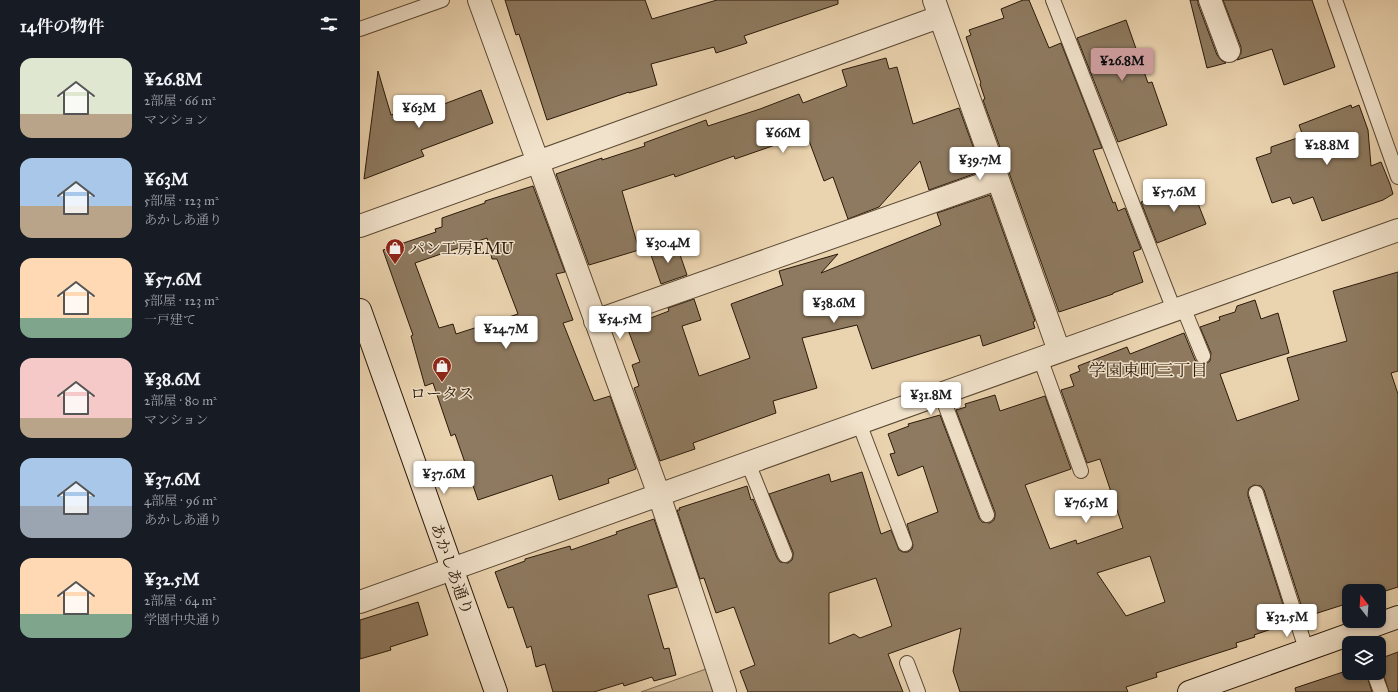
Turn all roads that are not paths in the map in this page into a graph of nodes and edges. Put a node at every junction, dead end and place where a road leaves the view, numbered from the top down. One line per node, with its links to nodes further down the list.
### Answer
1 (442, 0): 7 (lane)
2 (479, 0): 9 (street)
3 (1053, 0): 14 (lane)
4 (1210, 0): 8 (street)
5 (1335, 0): 10 (lane)
6 (936, 9): 9 (street); 11 (street)
7 (360, 29)
8 (1229, 51)
9 (538, 162): 12 (street); 16 (street)
10 (1398, 177)
11 (997, 179): 16 (street); 17 (street)
12 (360, 226)
13 (1398, 230): 14 (street)
14 (1179, 308): 17 (street); 18 (lane)
15 (360, 310): 28 (street, あかしあ通り)
16 (595, 322): 24 (street)
17 (1050, 355): 19 (street); 22 (lane)
18 (1203, 356)
19 (941, 394): 20 (street); 25 (lane)
20 (859, 423): 21 (street); 26 (lane)
21 (748, 463): 24 (street); 27 (lane)
22 (1081, 472)
23 (1256, 493): 33 (lane)
24 (659, 495): 28 (street); 37 (street)
25 (987, 515)
26 (905, 544)
27 (785, 555)
28 (453, 569): 29 (street); 36 (street, あかしあ通り)
29 (360, 602)
30 (1398, 617): 31 (street)
31 (1363, 636)
32 (1342, 641): 33 (street)
33 (1306, 649): 39 (street)
34 (908, 663): 38 (lane)
35 (1377, 680): 40 (lane)
36 (496, 692)
37 (725, 692)
38 (918, 692)
39 (1189, 692)
40 (1381, 692)

